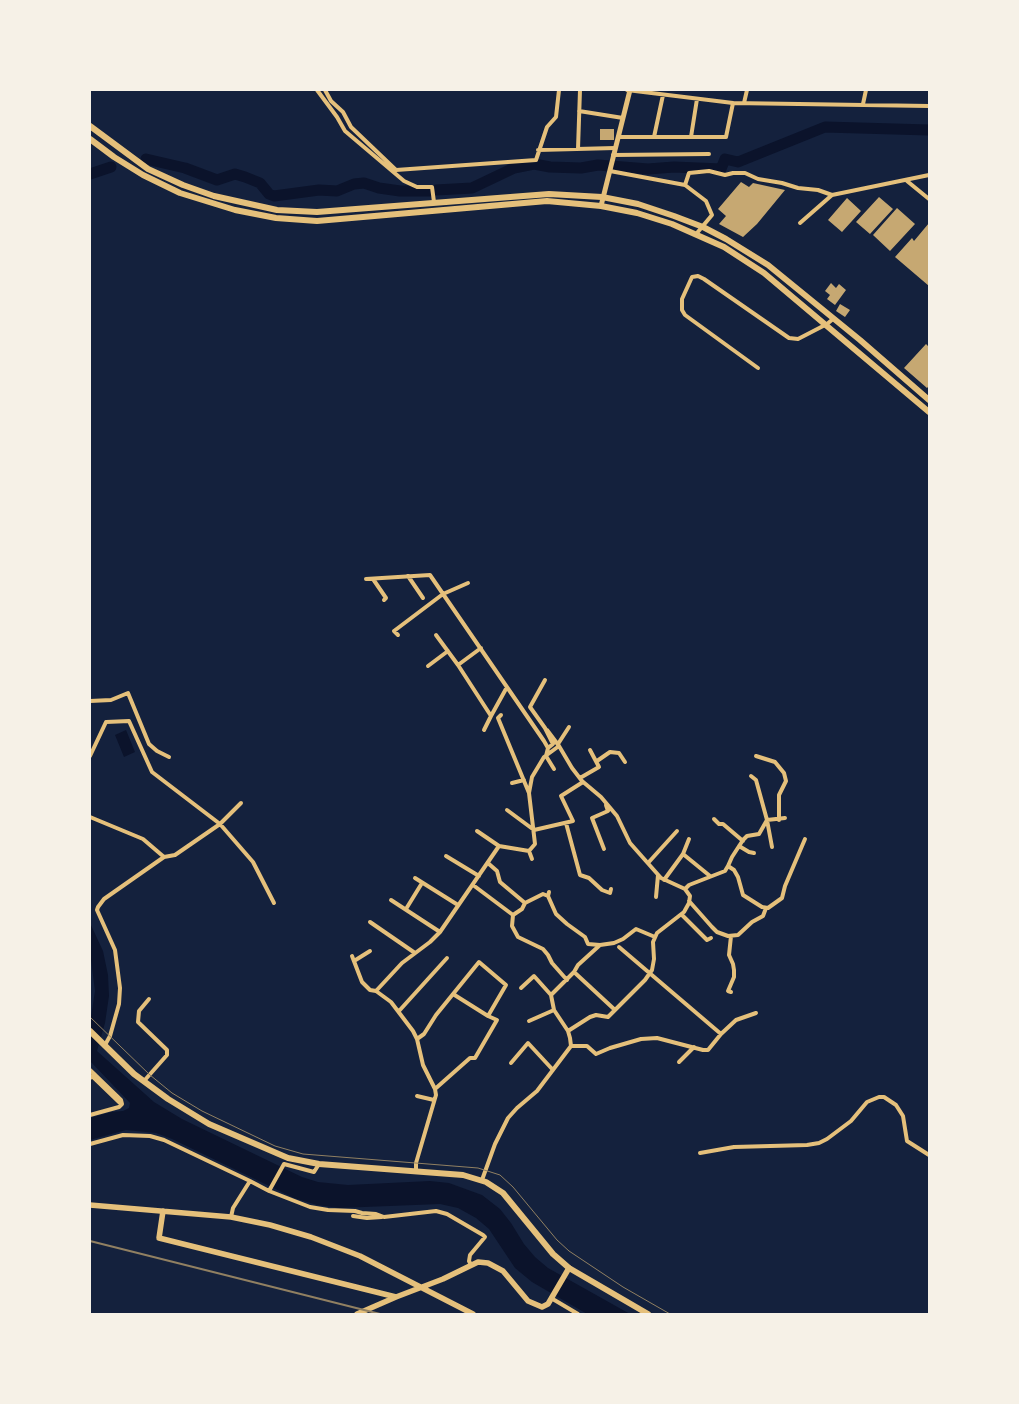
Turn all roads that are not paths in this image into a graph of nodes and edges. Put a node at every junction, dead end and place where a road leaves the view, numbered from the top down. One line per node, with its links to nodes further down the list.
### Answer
1 (317, 90): 33 (street)
2 (325, 90): 23 (street)
3 (559, 90): 23 (street)
4 (580, 90): 14 (street)
5 (629, 90): 8 (street); 15 (street)
6 (747, 90): 11 (street)
7 (866, 90): 12 (street)
8 (663, 95): 9 (street); 18 (street)
9 (697, 98): 10 (street); 19 (street)
10 (734, 103): 11 (street); 19 (street)
11 (744, 103): 12 (street)
12 (864, 104): 13 (street)
13 (929, 106)
14 (579, 111): 15 (street); 22 (street)
15 (623, 118): 17 (street)
16 (90, 126): 33 (highway)
17 (618, 136): 18 (street); 21 (street)
18 (654, 137): 19 (street)
19 (691, 137)
20 (90, 139): 34 (highway)
21 (615, 148): 22 (street); 25 (street)
22 (578, 149): 23 (street)
23 (538, 150)
24 (709, 154): 25 (street)
25 (613, 155): 26 (street)
26 (610, 170): 29 (street); 31 (street)
27 (929, 175): 28 (street)
28 (907, 181): 30 (street); 32 (street)
29 (685, 185): 30 (street); 36 (street)
30 (832, 196): 35 (street)
31 (602, 197): 33 (highway); 34 (street); 36 (highway)
32 (929, 200)
33 (434, 202)
34 (601, 206): 37 (highway)
35 (800, 223)
36 (703, 227): 37 (street); 38 (highway)
37 (697, 233): 39 (highway)
38 (833, 319): 39 (street); 41 (highway)
39 (826, 324): 40 (street); 42 (highway)
40 (758, 368)
41 (929, 400)
42 (929, 412)
43 (408, 576): 45 (street); 47 (street); 48 (street)
44 (366, 579): 45 (street)
45 (373, 579): 49 (street)
46 (468, 583): 47 (street)
47 (443, 594): 51 (street); 52 (street)
48 (423, 598)
49 (384, 600)
50 (436, 634): 53 (street)
51 (398, 635)
52 (481, 648): 54 (street); 57 (street)
53 (448, 651): 54 (street); 55 (street)
54 (458, 665): 60 (street)
55 (428, 666)
56 (545, 680): 62 (street)
57 (507, 687): 60 (street); 65 (street)
58 (90, 701): 70 (street)
59 (501, 715): 76 (street)
60 (491, 716): 63 (street)
61 (569, 727): 64 (street)
62 (545, 728): 64 (street); 65 (street)
63 (484, 730)
64 (558, 745): 68 (street); 75 (street)
65 (548, 748): 68 (street)
66 (590, 750): 71 (street)
67 (90, 756): 89 (street)
68 (546, 756): 73 (street); 79 (street)
69 (756, 756): 87 (street)
70 (169, 757)
71 (597, 761): 72 (street); 75 (street)
72 (625, 762)
73 (554, 769)
74 (752, 776): 86 (street)
75 (580, 778): 77 (street)
76 (524, 780): 78 (street); 79 (street)
77 (583, 782): 81 (street); 88 (street)
78 (512, 783)
79 (529, 793): 90 (street)
80 (241, 803): 89 (street)
81 (606, 803): 99 (street); 106 (street)
82 (507, 810): 90 (street)
83 (90, 817): 103 (street)
84 (785, 818): 87 (street)
85 (714, 819): 95 (street)
86 (767, 820): 87 (street); 95 (street); 98 (street)
87 (778, 820)
88 (566, 822): 90 (street); 116 (street)
89 (220, 824): 103 (street); 121 (street)
90 (534, 830): 100 (street)
91 (477, 831): 96 (street)
92 (677, 831): 106 (street)
93 (689, 839): 102 (street)
94 (805, 839): 124 (street)
95 (742, 841): 97 (street)
96 (499, 846): 100 (street); 107 (street)
97 (738, 846): 101 (street); 108 (street)
98 (772, 847)
99 (604, 849)
100 (529, 850): 105 (street)
101 (754, 853)
102 (683, 854): 111 (street); 113 (street)
103 (164, 856): 157 (street)
104 (446, 856): 110 (street)
105 (532, 859)
106 (648, 863): 109 (street)
107 (489, 864): 110 (street); 122 (street)
108 (728, 866): 111 (street); 124 (street)
109 (658, 875): 113 (street); 118 (street)
110 (479, 876): 115 (street)
111 (710, 876): 117 (street)
112 (415, 878): 114 (street)
113 (664, 880): 117 (street)
114 (422, 883): 123 (street); 125 (street)
115 (473, 884): 123 (street); 127 (street)
116 (611, 889)
117 (685, 889): 120 (street)
118 (656, 897)
119 (391, 900): 125 (street)
120 (689, 900): 126 (street); 130 (street)
121 (274, 903)
122 (525, 903): 127 (street); 133 (street)
123 (458, 905): 129 (street)
124 (766, 908): 130 (street)
125 (406, 909): 129 (street)
126 (682, 914): 131 (street); 132 (street)
127 (513, 916): 140 (street)
128 (370, 922): 136 (street)
129 (440, 932): 136 (street)
130 (731, 936): 143 (street)
131 (655, 937): 133 (street); 139 (street)
132 (711, 938)
133 (600, 946): 138 (street)
134 (618, 947): 139 (street)
135 (370, 951): 142 (street)
136 (415, 953): 142 (street)
137 (447, 958): 149 (street)
138 (574, 972): 140 (street); 148 (street)
139 (651, 973): 148 (street); 155 (street)
140 (567, 980): 145 (street)
141 (521, 988): 145 (street)
142 (376, 991): 149 (street)
143 (730, 992)
144 (453, 994): 151 (street); 151 (street); 156 (street)
145 (551, 995): 147 (street)
146 (150, 1000): 165 (street)
147 (554, 1010): 152 (street); 154 (street)
148 (615, 1010): 154 (street)
149 (399, 1011): 156 (street)
150 (756, 1013): 155 (street)
151 (488, 1016): 166 (street)
152 (529, 1021)
153 (90, 1031): 157 (highway)
154 (568, 1031): 158 (street)
155 (721, 1034): 159 (street)
156 (417, 1039): 166 (street)
157 (103, 1044): 165 (highway)
158 (571, 1046): 159 (street); 163 (street)
159 (694, 1047): 160 (street)
160 (679, 1062)
161 (511, 1063): 163 (street)
162 (90, 1070): 169 (street)
163 (553, 1070): 176 (street)
164 (90, 1078): 169 (street)
165 (144, 1081): 174 (highway)
166 (435, 1089): 168 (street)
167 (417, 1096): 168 (street)
168 (434, 1100): 175 (street)
169 (122, 1104): 170 (street)
170 (90, 1115)
171 (90, 1144): 177 (street)
172 (700, 1153): 173 (street)
173 (929, 1155)
174 (319, 1164): 175 (highway); 178 (street)
175 (416, 1171): 176 (highway)
176 (482, 1180): 185 (highway)
177 (250, 1181): 178 (street); 182 (street)
178 (270, 1190): 183 (street)
179 (90, 1205): 180 (main road)
180 (164, 1211): 182 (main road); 187 (main road)
181 (353, 1216): 183 (street)
182 (231, 1217): 186 (main road)
183 (384, 1217): 184 (street)
184 (471, 1265): 186 (main road); 188 (main road)
185 (569, 1268): 188 (main road); 192 (highway)
186 (421, 1287): 187 (main road); 190 (main road)
187 (396, 1297): 189 (main road)
188 (552, 1297): 191 (street)
189 (357, 1314)
190 (473, 1314)
191 (578, 1314)
192 (648, 1314)

